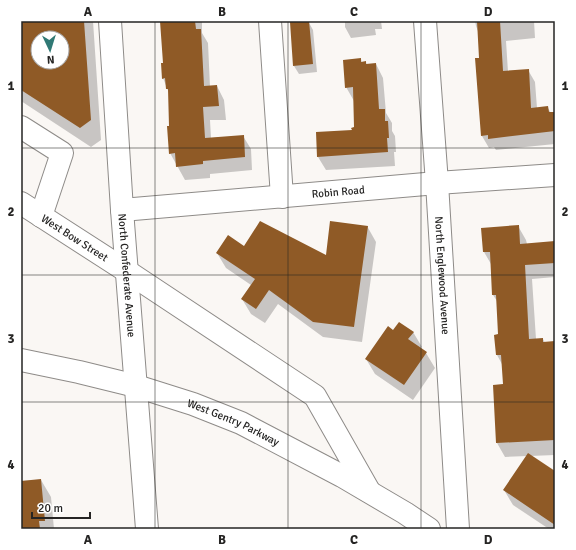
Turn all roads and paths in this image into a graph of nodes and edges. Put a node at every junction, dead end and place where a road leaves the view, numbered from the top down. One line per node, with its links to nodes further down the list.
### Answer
1 (110, 21): 9 (street, North Confederate Avenue)
2 (270, 21): 7 (street)
3 (425, 21): 6 (street, North Englewood Avenue)
4 (21, 126): 10 (street)
5 (555, 175): 6 (street, Robin Road)
6 (437, 184): 7 (street, Robin Road); 17 (street, North Englewood Avenue)
7 (282, 197): 9 (street, Robin Road)
8 (21, 203): 10 (street, West Bow Street)
9 (122, 210): 11 (street, North Confederate Avenue)
10 (41, 216): 11 (street, West Bow Street)
11 (128, 272): 13 (street, North Confederate Avenue); 14 (street, West Bow Street)
12 (21, 360): 13 (street, West Gentry Parkway)
13 (136, 386): 14 (street, West Gentry Parkway); 15 (street, North Confederate Avenue)
14 (370, 492): 16 (street, West Gentry Parkway)
15 (147, 529)
16 (429, 529)
17 (458, 529)

